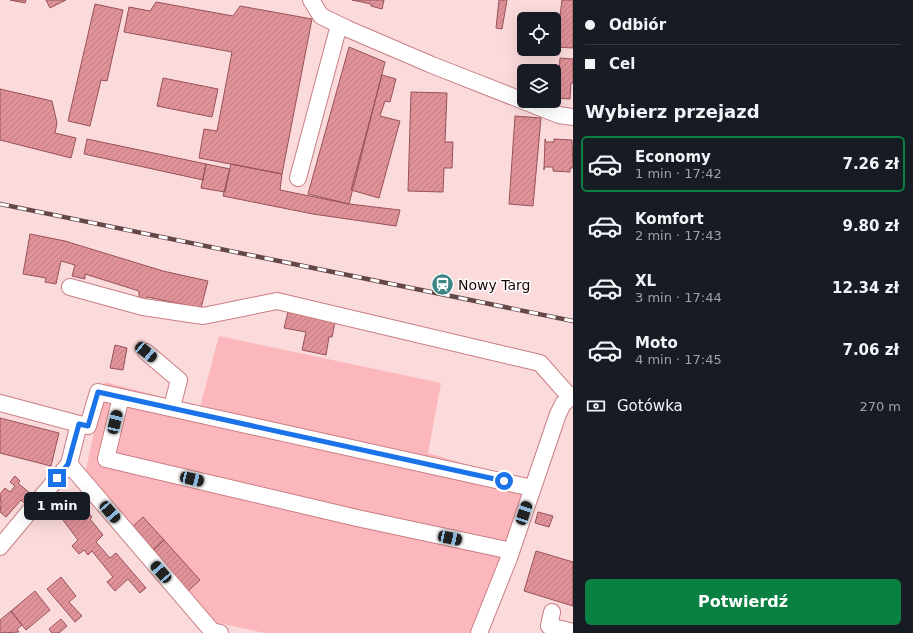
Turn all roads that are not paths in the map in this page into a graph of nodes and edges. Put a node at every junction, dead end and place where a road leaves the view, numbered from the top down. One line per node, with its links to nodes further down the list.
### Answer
1 (311, 0): 2 (street)
2 (340, 25): 3 (street); 4 (street)
3 (573, 117)
4 (298, 178)
5 (70, 286): 7 (street)
6 (146, 352): 10 (street)
7 (571, 396): 13 (street)
8 (121, 397): 10 (street); 11 (street); 15 (street)
9 (0, 404): 11 (street)
10 (172, 407): 13 (street)
11 (79, 424): 12 (street)
12 (68, 464): 14 (street); 18 (street)
13 (532, 488): 15 (street)
14 (0, 547)
15 (511, 552): 19 (street)
16 (552, 612): 17 (street)
17 (564, 631)
18 (220, 633)
19 (479, 633)

